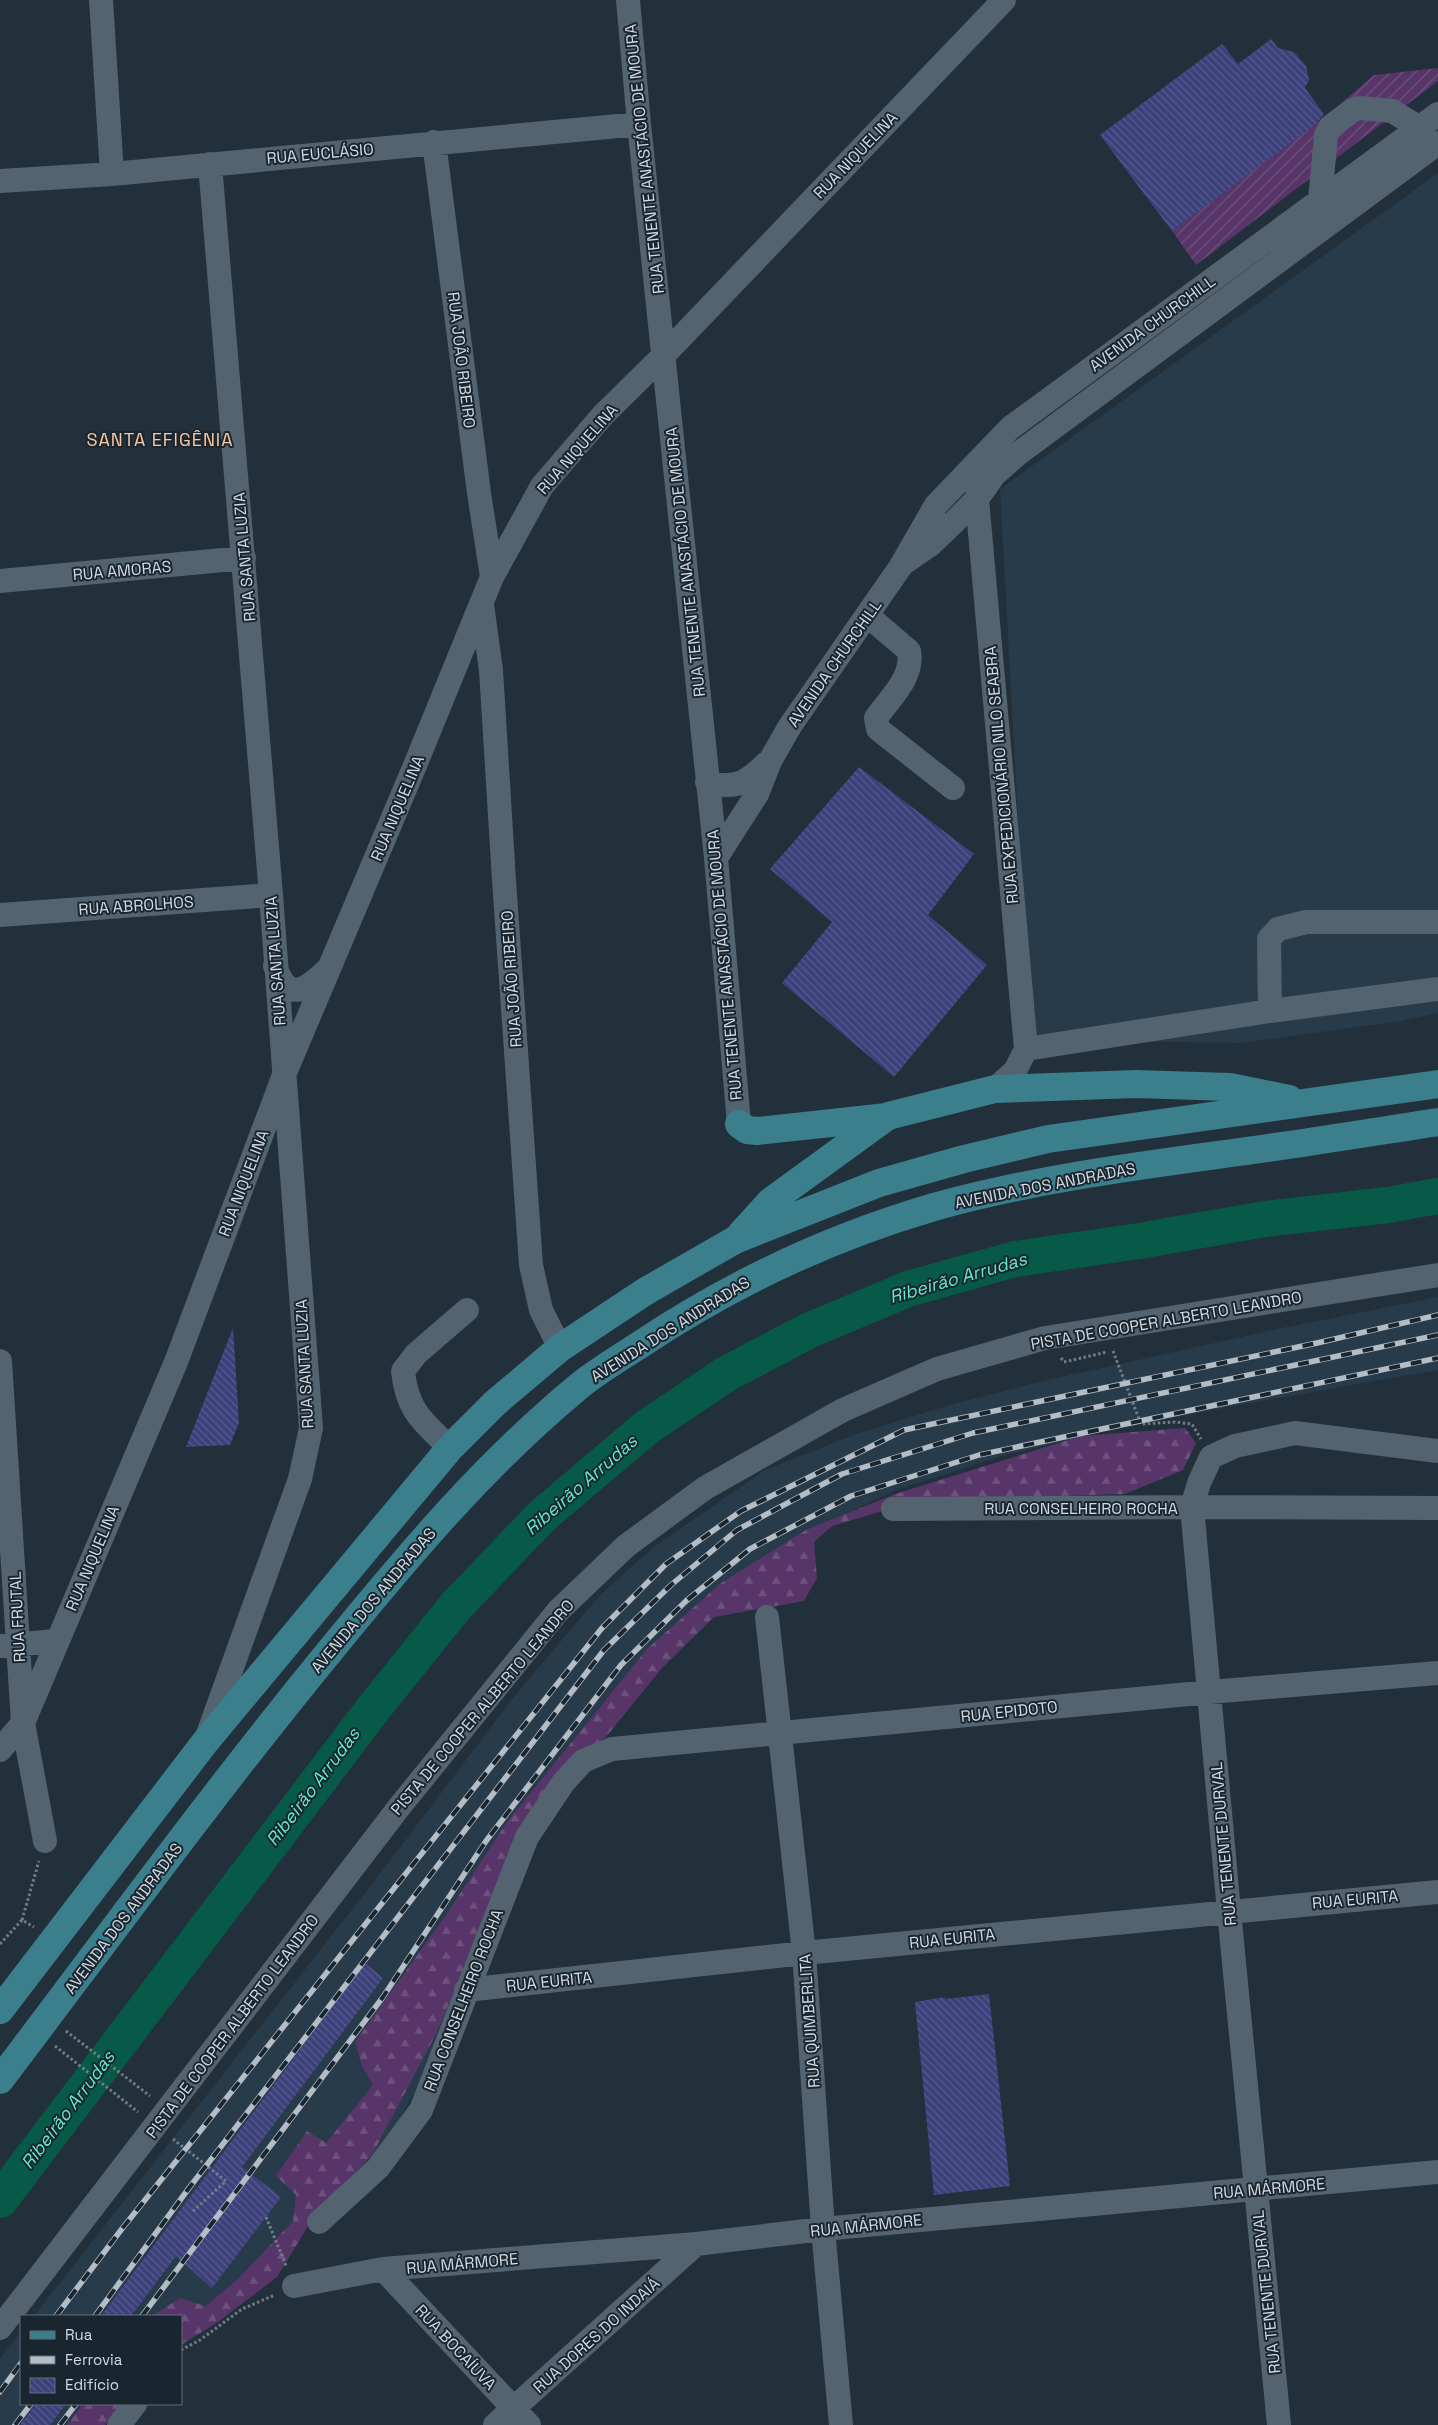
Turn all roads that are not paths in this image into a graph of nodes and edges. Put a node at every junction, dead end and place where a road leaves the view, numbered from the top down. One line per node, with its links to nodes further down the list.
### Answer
1 (101, 0): 8 (street)
2 (628, 0): 4 (street, RUA TENENTE ANASTÁCIO DE MOURA)
3 (1004, 0): 14 (street, RUA NIQUELINA)
4 (639, 124): 6 (street, RUA EUCLÁSIO); 14 (street, RUA TENENTE ANASTÁCIO DE MOURA)
5 (1432, 128): 10 (street, AVENIDA CHURCHILL); 10 (street); 11 (street, AVENIDA CHURCHILL)
6 (434, 142): 7 (street, RUA EUCLÁSIO); 19 (street, RUA JOÃO RIBEIRO)
7 (210, 164): 8 (street, RUA EUCLÁSIO); 17 (street, RUA SANTA LUZIA)
8 (112, 174): 9 (street, RUA EUCLÁSIO)
9 (0, 181)
10 (1316, 203): 11 (street); 12 (street, AVENIDA CHURCHILL)
11 (1326, 226): 13 (street, AVENIDA CHURCHILL)
12 (1215, 277): 13 (street); 15 (street, AVENIDA CHURCHILL)
13 (1230, 297): 16 (street, AVENIDA CHURCHILL)
14 (663, 356): 19 (street, RUA NIQUELINA); 26 (street, RUA TENENTE ANASTÁCIO DE MOURA)
15 (987, 450): 16 (street, RUA EXPEDICIONÁRIO NILO SEABRA); 18 (street, AVENIDA CHURCHILL)
16 (977, 499): 18 (street, AVENIDA CHURCHILL); 36 (street, RUA EXPEDICIONÁRIO NILO SEABRA)
17 (244, 558): 20 (street, RUA AMORAS); 29 (street, RUA SANTA LUZIA)
18 (901, 566): 22 (street, AVENIDA CHURCHILL)
19 (492, 576): 21 (street, RUA NIQUELINA)
20 (0, 581)
21 (482, 605): 23 (street, RUA JOÃO RIBEIRO); 24 (street, RUA NIQUELINA)
22 (867, 615): 25 (street, AVENIDA CHURCHILL); 27 (street)
23 (491, 670): 24 (street); 47 (street, RUA JOÃO RIBEIRO)
24 (454, 671): 33 (street, RUA NIQUELINA)
25 (770, 760): 26 (street, AVENIDA CHURCHILL); 28 (street, AVENIDA CHURCHILL)
26 (707, 782): 28 (street, RUA TENENTE ANASTÁCIO DE MOURA)
27 (953, 788)
28 (716, 858): 43 (street, RUA TENENTE ANASTÁCIO DE MOURA)
29 (271, 895): 30 (street, RUA ABROLHOS); 32 (street, RUA SANTA LUZIA)
30 (0, 915)
31 (1438, 922): 35 (street)
32 (275, 966): 33 (street); 37 (street, RUA SANTA LUZIA)
33 (329, 969): 37 (street, RUA NIQUELINA)
34 (1438, 989): 35 (street)
35 (1270, 1011): 36 (street)
36 (1026, 1048): 39 (street, RUA EXPEDICIONÁRIO NILO SEABRA)
37 (284, 1076): 56 (street, RUA NIQUELINA); 62 (street, RUA SANTA LUZIA)
38 (1438, 1084): 40 (main road)
39 (995, 1089): 40 (main road); 41 (main road)
40 (1310, 1103): 44 (main road)
41 (888, 1116): 43 (main road); 44 (main road)
42 (1438, 1122): 71 (main road, AVENIDA DOS ANDRADAS)
43 (739, 1124)
44 (735, 1240): 47 (main road)
45 (1438, 1275): 79 (street, PISTA DE COOPER ALBERTO LEANDRO)
46 (467, 1310): 50 (street)
47 (560, 1348): 50 (main road)
48 (0, 1361): 49 (street, RUA FRUTAL)
49 (2, 1420): 57 (street, RUA FRUTAL)
50 (450, 1448): 62 (main road)
51 (1438, 1451): 52 (street, RUA CONSELHEIRO ROCHA)
52 (1192, 1508): 53 (street); 54 (street, RUA CONSELHEIRO ROCHA); 59 (street, RUA TENENTE DURVAL)
53 (1438, 1508)
54 (893, 1509)
55 (767, 1617): 61 (street, RUA QUIMBERLITA)
56 (56, 1641): 57 (street); 60 (street, RUA NIQUELINA)
57 (10, 1645): 60 (street, RUA FRUTAL)
58 (1438, 1673): 59 (street, RUA EPIDOTO)
59 (1210, 1692): 61 (street, RUA EPIDOTO); 67 (street, RUA TENENTE DURVAL)
60 (24, 1723): 63 (street, RUA NIQUELINA); 65 (street, RUA FRUTAL)
61 (781, 1734): 64 (street, RUA EPIDOTO); 68 (street, RUA QUIMBERLITA)
62 (206, 1741): 70 (main road)
63 (0, 1750)
64 (583, 1761): 69 (street, RUA CONSELHEIRO ROCHA)
65 (44, 1841)
66 (1438, 1892): 67 (street, RUA EURITA)
67 (1229, 1911): 68 (street, RUA EURITA); 73 (street, RUA TENENTE DURVAL)
68 (804, 1953): 69 (street, RUA EURITA); 75 (street, RUA QUIMBERLITA)
69 (466, 1990): 74 (street, RUA CONSELHEIRO ROCHA)
70 (0, 2010)
71 (0, 2080)
72 (1438, 2172): 73 (street, RUA MÁRMORE)
73 (1256, 2189): 75 (street, RUA MÁRMORE); 85 (street, RUA TENENTE DURVAL)
74 (319, 2222)
75 (824, 2229): 76 (street, RUA MÁRMORE); 84 (street, RUA QUIMBERLITA)
76 (696, 2244): 77 (street, RUA MÁRMORE); 81 (street, RUA DORES DO INDAIÁ)
77 (383, 2269): 78 (street, RUA MÁRMORE); 81 (street, RUA BOCAÍUVA)
78 (294, 2286)
79 (0, 2328)
80 (134, 2405): 82 (street)
81 (522, 2416): 83 (street, RUA DORES DO INDAIÁ)
82 (119, 2425)
83 (495, 2425)
84 (841, 2425)
85 (1279, 2425)

